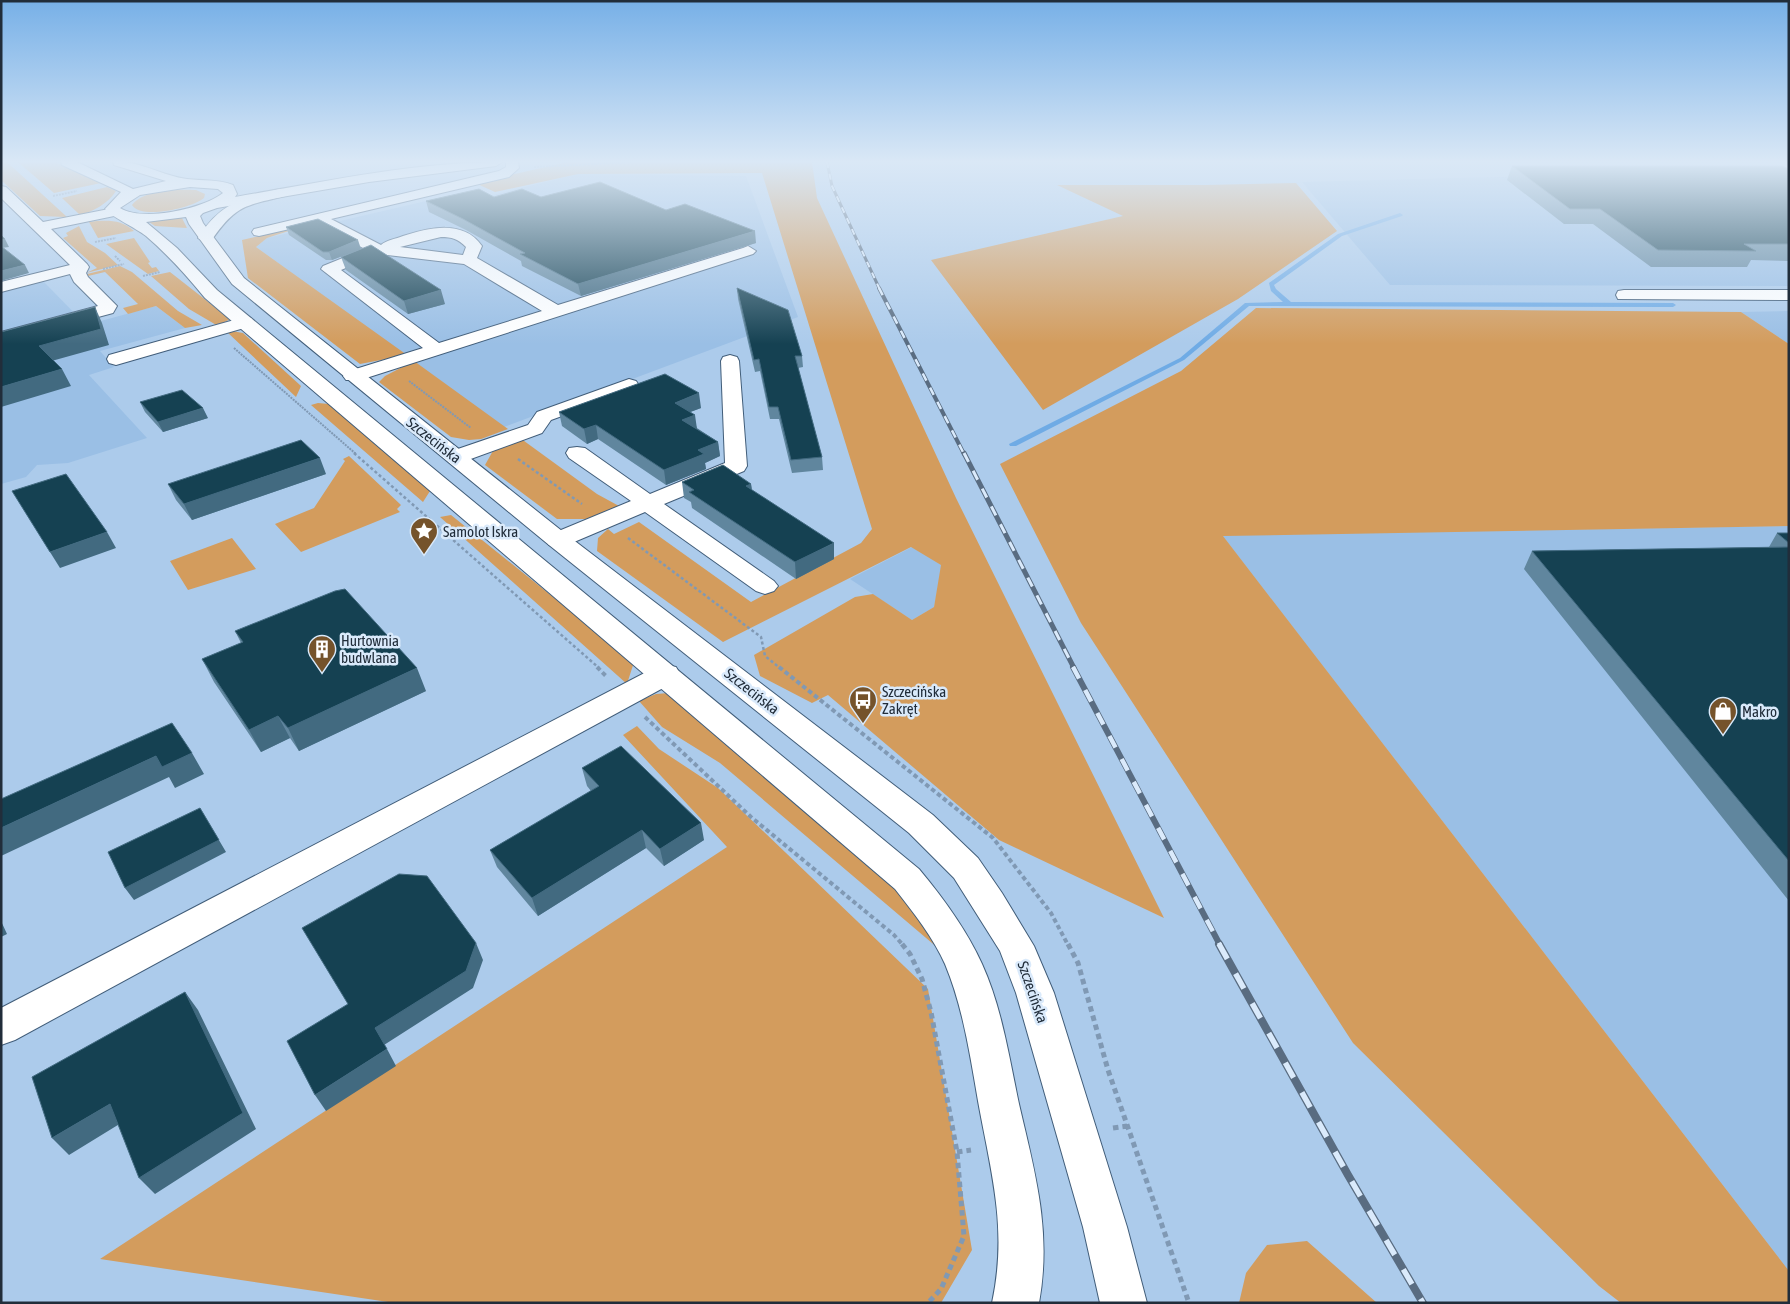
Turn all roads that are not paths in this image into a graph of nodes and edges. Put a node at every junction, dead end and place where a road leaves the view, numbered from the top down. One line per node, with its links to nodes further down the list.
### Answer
1 (35, 223): 8 (main road)
2 (62, 223): 8 (main road)
3 (140, 223): 19 (main road, Szczecińska)
4 (197, 223): 10 (main road, Szczecińska)
5 (214, 223): 10 (main road)
6 (297, 223): 9 (main road)
7 (327, 223): 11 (main road)
8 (41, 228): 14 (main road)
9 (258, 232)
10 (206, 238): 24 (main road, Szczecińska)
11 (377, 249): 13 (main road); 13 (main road); 21 (main road)
12 (748, 251): 18 (main road)
13 (468, 260): 18 (main road)
14 (81, 267): 15 (main road); 20 (main road)
15 (1, 286)
16 (1624, 295): 17 (main road)
17 (1789, 295)
18 (557, 312): 21 (main road)
19 (245, 322): 22 (main road); 31 (main road, Szczecińska)
20 (1, 338)
21 (436, 349): 24 (main road)
22 (116, 359)
23 (730, 361): 28 (main road)
24 (353, 376): 27 (main road, Szczecińska)
25 (629, 385): 27 (main road)
26 (577, 453): 28 (main road)
27 (456, 457): 29 (main road, Szczecińska)
28 (646, 502): 29 (main road); 30 (main road)
29 (558, 540): 34 (main road, Szczecińska)
30 (765, 586)
31 (666, 674): 32 (main road); 33 (main road, Szczecińska)
32 (1, 1028)
33 (1015, 1303)
34 (1124, 1303)

